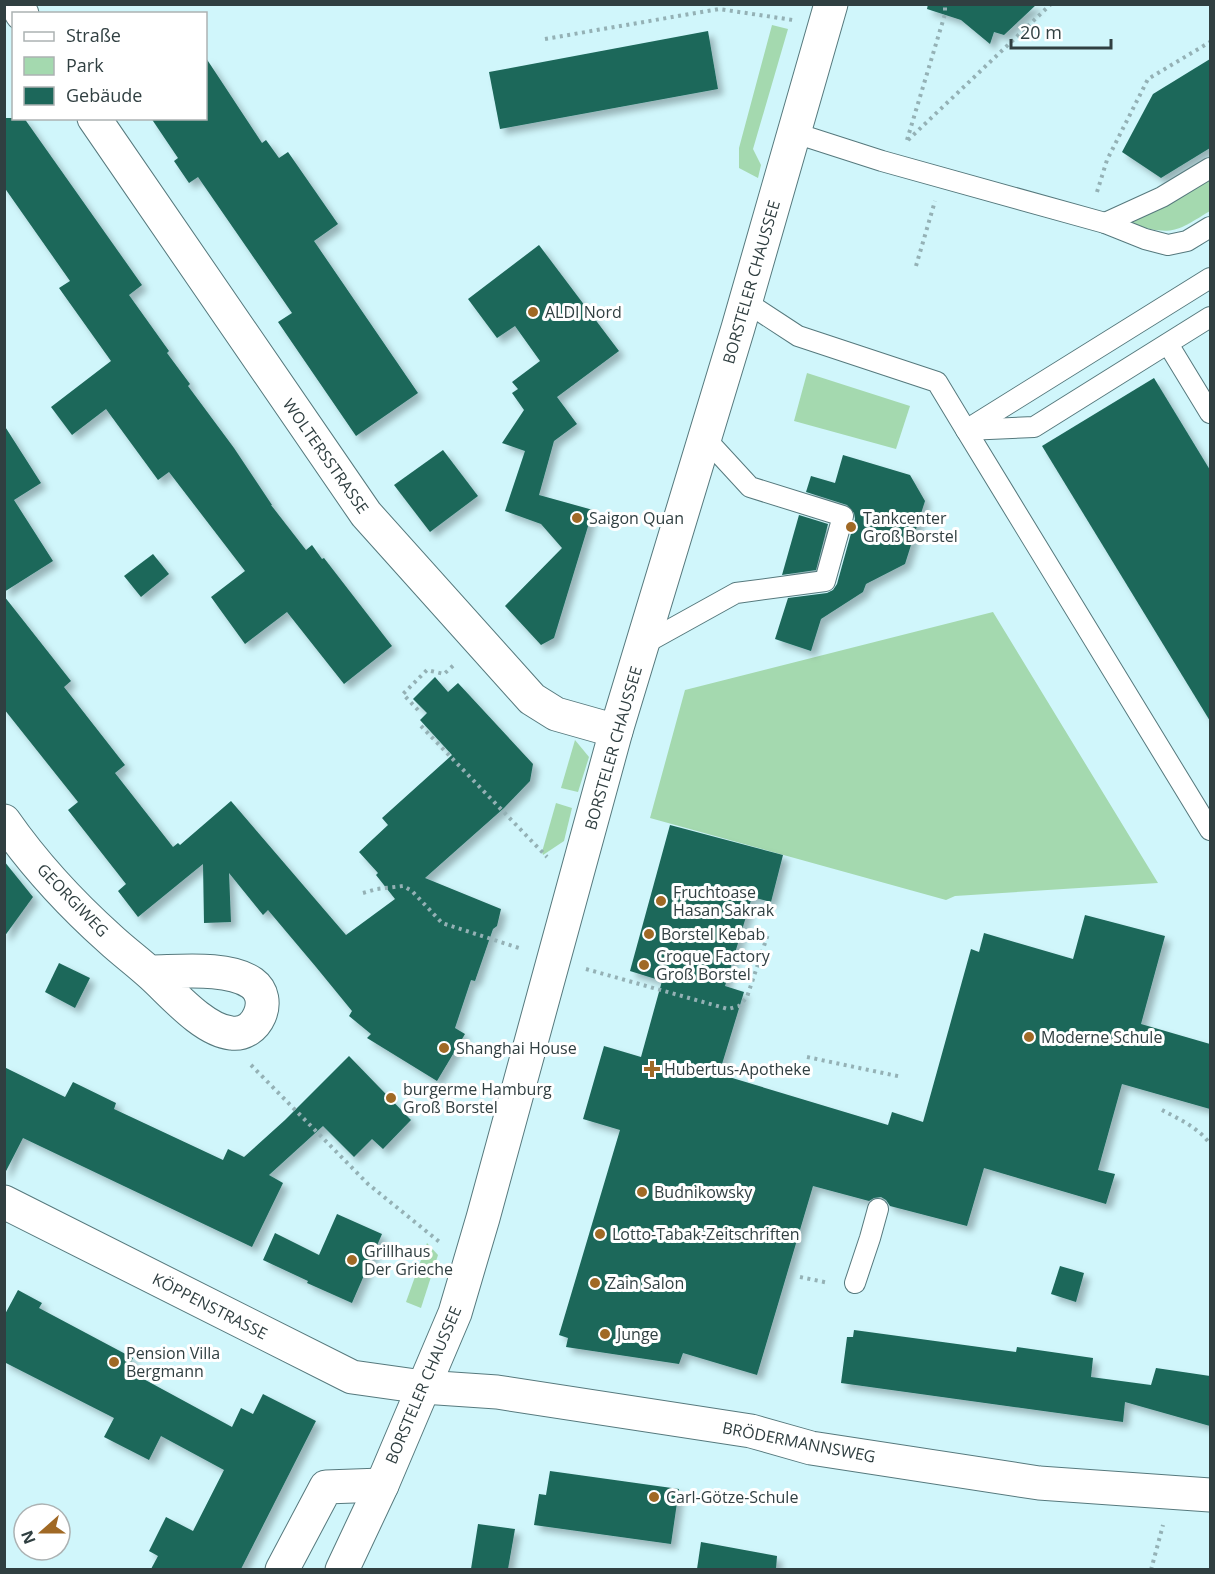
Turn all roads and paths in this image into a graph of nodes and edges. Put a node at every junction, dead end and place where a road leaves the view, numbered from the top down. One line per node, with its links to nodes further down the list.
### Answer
1 (945, 4): 8 (path)
2 (1051, 4): 8 (path)
3 (828, 15): 4 (path); 7 (street, BORSTELER CHAUSSEE)
4 (545, 39)
5 (1210, 42): 12 (path)
6 (95, 120): 22 (street, WOLTERSSTRASSE)
7 (795, 133): 9 (lane); 16 (street, BORSTELER CHAUSSEE)
8 (907, 141): 9 (path)
9 (897, 165): 11 (lane)
10 (1210, 168): 12 (lane)
11 (942, 177): 12 (lane); 14 (path)
12 (1097, 221): 13 (lane)
13 (1210, 227)
14 (916, 266)
15 (1210, 278): 20 (lane)
16 (746, 302): 20 (lane); 21 (street, BORSTELER CHAUSSEE)
17 (1210, 317): 18 (lane)
18 (1168, 344): 19 (lane); 20 (lane)
19 (1210, 413)
20 (966, 430): 28 (lane)
21 (704, 437): 23 (street, BORSTELER CHAUSSEE); 23 (lane)
22 (479, 641): 24 (path); 26 (street, WOLTERSSTRASSE)
23 (644, 644): 26 (street, BORSTELER CHAUSSEE)
24 (418, 710)
25 (421, 726): 29 (path)
26 (616, 731): 29 (street, BORSTELER CHAUSSEE)
27 (4, 821): 30 (street, GEORGIWEG)
28 (1210, 830)
29 (579, 869): 38 (street, BORSTELER CHAUSSEE)
30 (149, 972): 31 (street, GEORGIWEG); 31 (street)
31 (223, 1032): 38 (path)
32 (807, 1057): 33 (path)
33 (902, 1077)
34 (1162, 1110): 35 (path)
35 (1210, 1144)
36 (4, 1202): 42 (street, KÖPPENSTRASSE)
37 (878, 1209): 40 (lane)
38 (469, 1266): 42 (street, BORSTELER CHAUSSEE)
39 (800, 1277): 41 (path)
40 (855, 1283)
41 (833, 1284)
42 (423, 1386): 43 (street, BORSTELER CHAUSSEE); 44 (street, BRÖDERMANNSWEG)
43 (382, 1485): 46 (street, BORSTELER CHAUSSEE); 47 (street, BORSTELER CHAUSSEE)
44 (1172, 1492): 45 (street, BRÖDERMANNSWEG); 48 (path)
45 (1210, 1495)
46 (282, 1569)
47 (342, 1569)
48 (1151, 1569)

